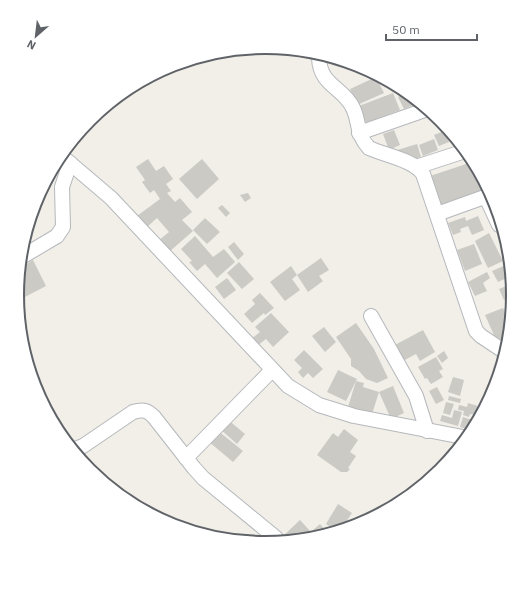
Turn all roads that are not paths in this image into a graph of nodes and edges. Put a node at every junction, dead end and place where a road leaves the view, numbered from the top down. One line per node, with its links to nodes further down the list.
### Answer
1 (319, 61): 3 (street)
2 (421, 111): 3 (street)
3 (359, 133): 6 (street)
4 (459, 153): 6 (street)
5 (67, 161): 9 (street); 12 (street)
6 (416, 167): 8 (street)
7 (485, 197): 8 (street)
8 (437, 214): 11 (street)
9 (28, 253)
10 (370, 316): 13 (street)
11 (500, 349)
12 (272, 370): 13 (street); 16 (street)
13 (427, 431): 14 (street)
14 (460, 436)
15 (79, 448): 16 (street)
16 (186, 458): 17 (street)
17 (274, 536)

